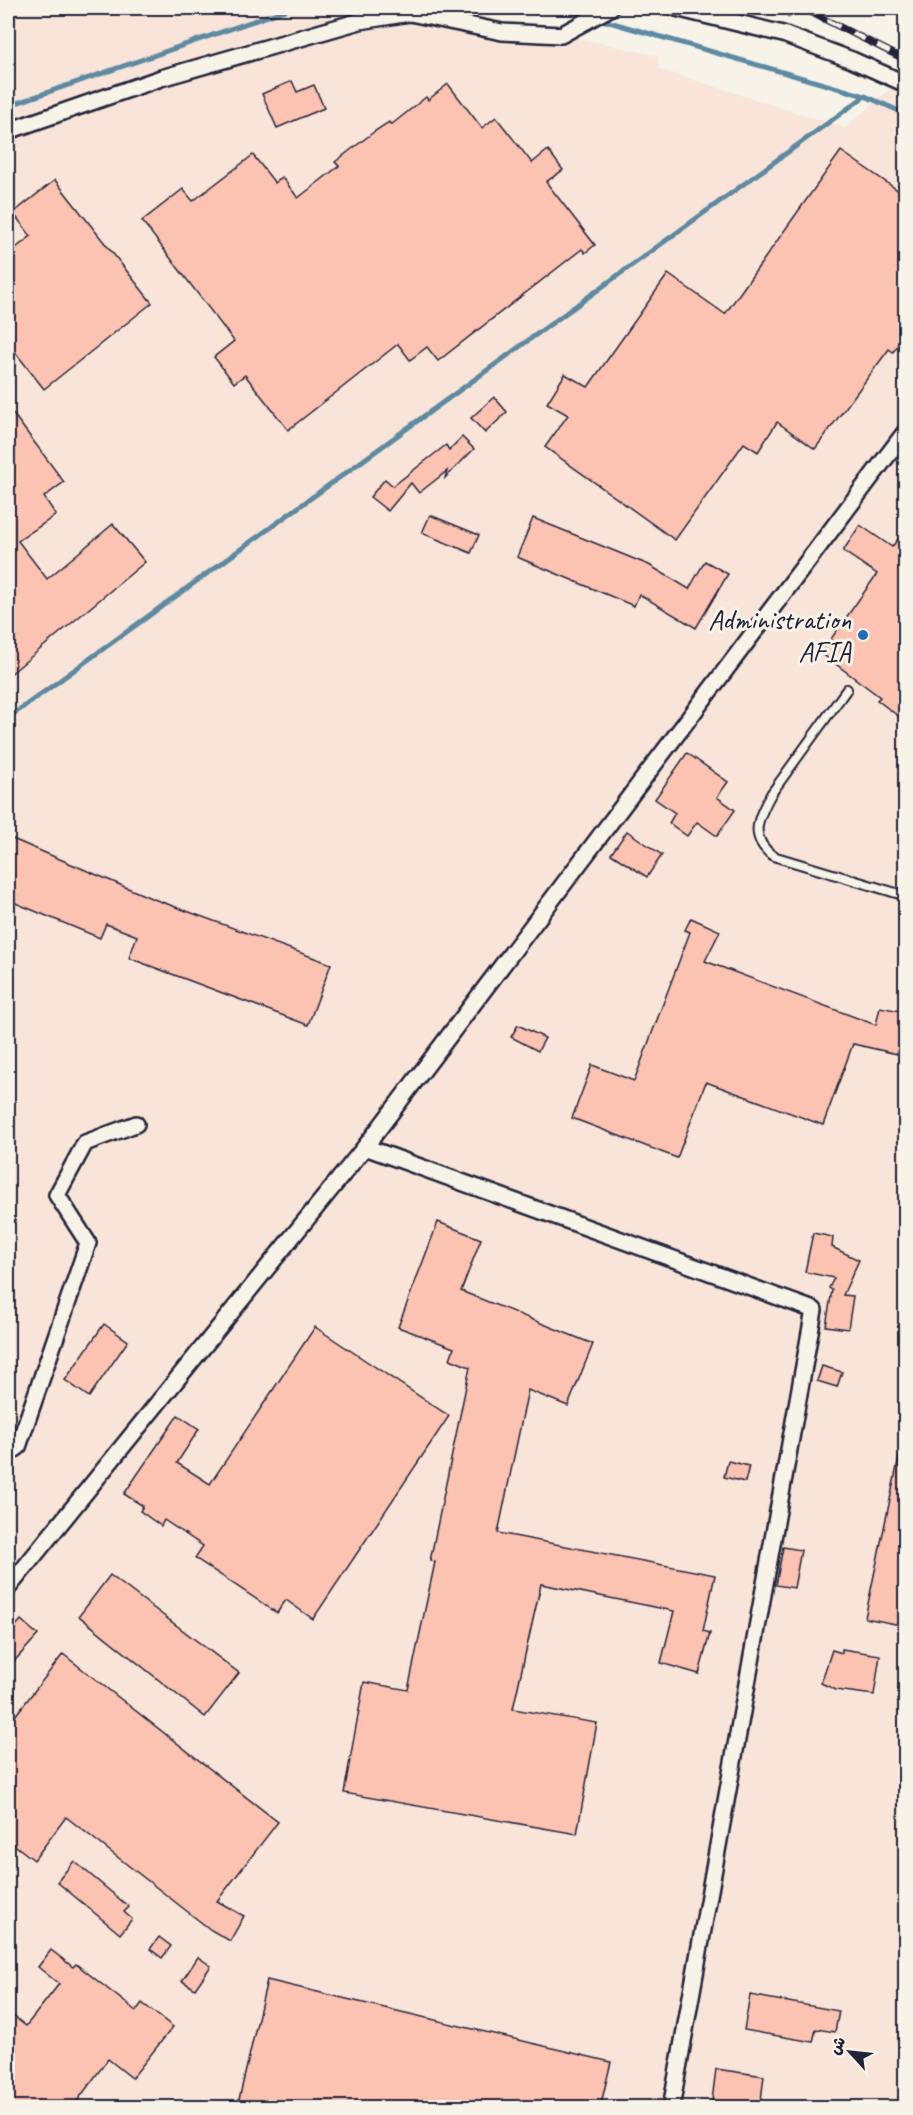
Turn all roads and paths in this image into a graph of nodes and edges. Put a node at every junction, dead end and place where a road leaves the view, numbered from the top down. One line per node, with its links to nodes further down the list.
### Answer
1 (610, 8): 4 (street)
2 (676, 8): 3 (street)
3 (906, 84)
4 (8, 131)
5 (906, 431): 9 (street)
6 (847, 688): 7 (lane)
7 (906, 896)
8 (136, 1124): 10 (street)
9 (365, 1147): 11 (street); 12 (street)
10 (8, 1454)
11 (8, 1588)
12 (671, 2108)

